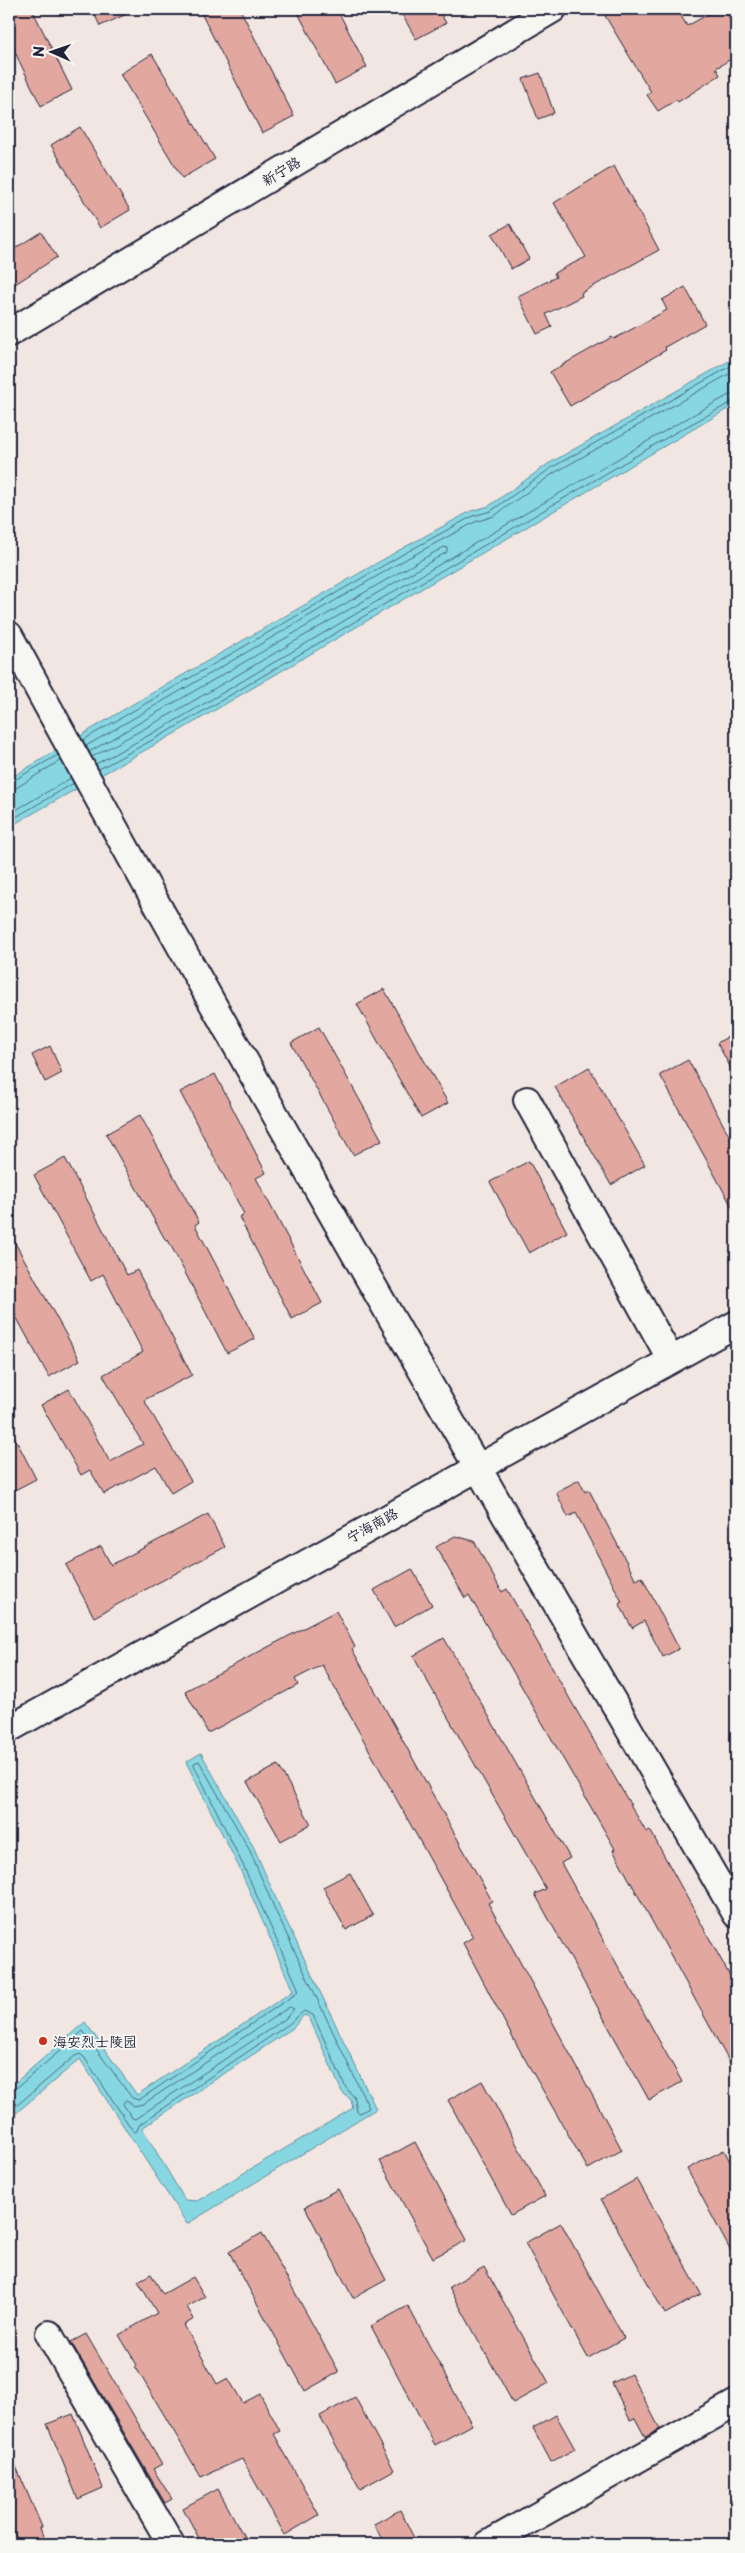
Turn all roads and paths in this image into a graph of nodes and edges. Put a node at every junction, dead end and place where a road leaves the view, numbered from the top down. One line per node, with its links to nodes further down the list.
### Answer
1 (553, 9): 2 (street, 新宁路)
2 (9, 333)
3 (9, 635): 7 (street)
4 (527, 1100): 6 (street)
5 (736, 1324): 6 (street, 宁海南路)
6 (671, 1360): 7 (street, 宁海南路)
7 (478, 1467): 8 (street, 宁海南路); 9 (street)
8 (9, 1728)
9 (736, 1914)
10 (49, 2334): 12 (street)
11 (736, 2403): 13 (street)
12 (171, 2544)
13 (488, 2544)

